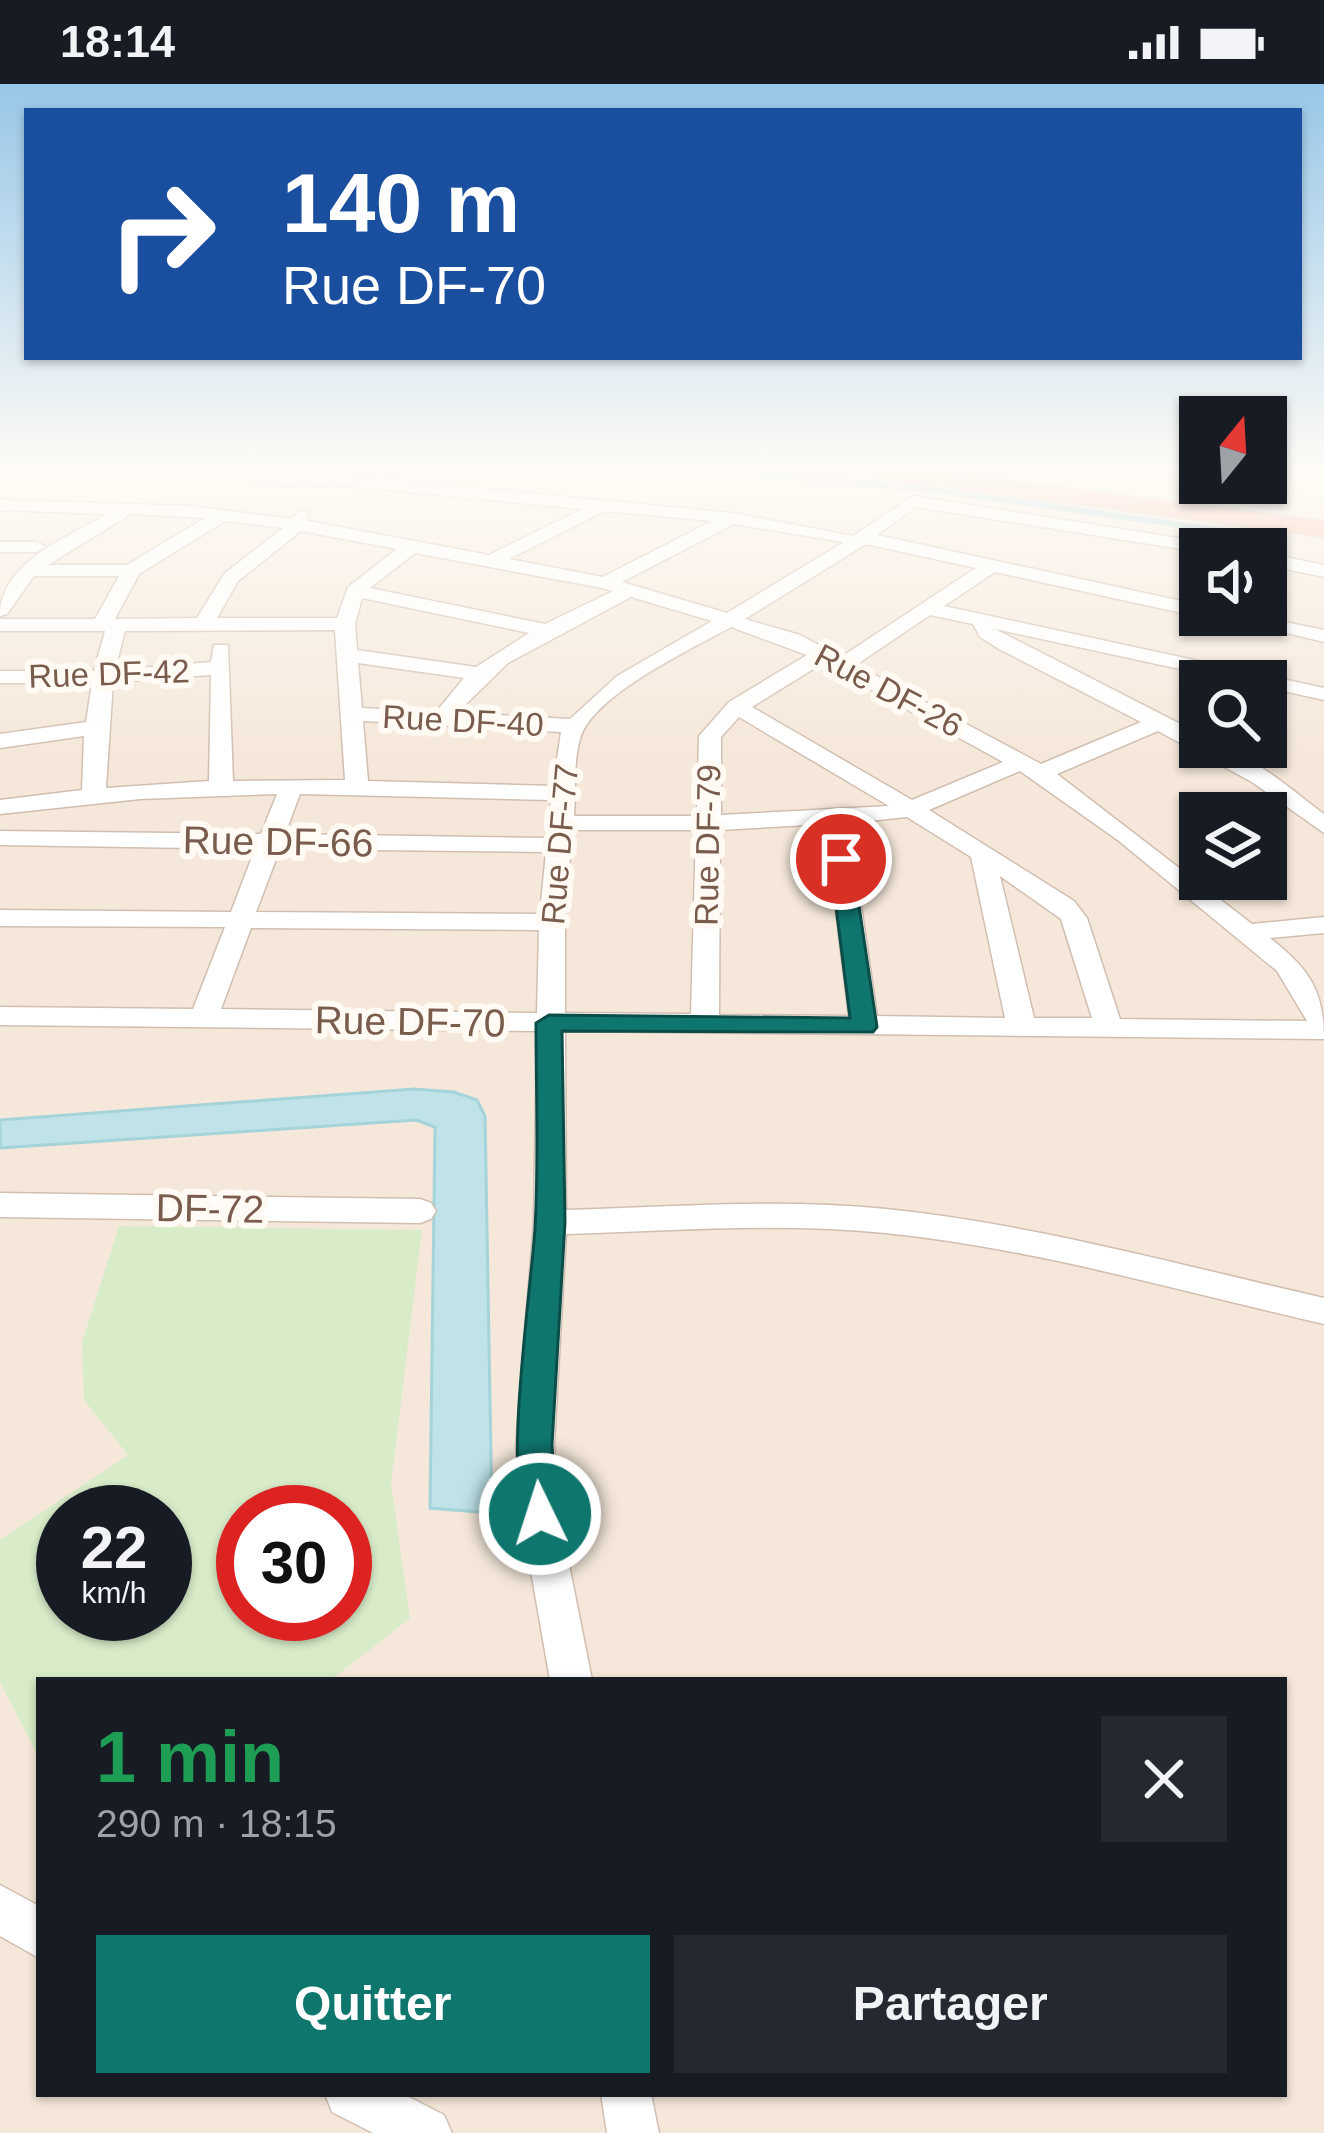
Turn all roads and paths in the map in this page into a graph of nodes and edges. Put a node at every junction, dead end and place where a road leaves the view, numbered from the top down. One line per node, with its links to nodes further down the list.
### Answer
1 (34, 567): 10 (street)
2 (138, 567): 11 (street)
3 (245, 567): 20 (street)
4 (386, 567): 14 (street)
5 (521, 567): 12 (street, Rue DF-26)
6 (637, 567): 12 (street)
7 (812, 567): 17 (street, Rue DF-77)
8 (990, 567): 15 (street, Rue DF-79)
9 (993, 567): 23 (street)
10 (28, 570): 11 (street); 16 (street)
11 (131, 571): 22 (street)
12 (605, 583): 13 (street, Rue DF-26)
13 (630, 590): 17 (street, Rue DF-26); 25 (street)
14 (355, 591): 19 (street); 25 (street)
15 (930, 609): 18 (street); 30 (street, Rue DF-79)
16 (0, 610)
17 (732, 619): 30 (street, Rue DF-26); 42 (street, Rue DF-77)
18 (982, 620): 26 (street); 41 (street)
19 (345, 624): 20 (street); 29 (street)
20 (214, 625): 22 (street); 32 (street)
21 (0, 626): 22 (street)
22 (109, 626): 35 (street)
23 (1179, 628)
24 (1287, 628): 28 (street)
25 (551, 631): 33 (street)
26 (1179, 632)
27 (1198, 636): 31 (street)
28 (1324, 636)
29 (346, 655): 33 (street); 39 (street)
30 (835, 658): 38 (street, Rue DF-79); 46 (street, Rue DF-26)
31 (1234, 660)
32 (217, 668): 35 (street, Rue DF-42); 49 (street)
33 (481, 674): 40 (street)
34 (0, 676): 35 (street, Rue DF-42)
35 (101, 676): 43 (street)
36 (1287, 686): 37 (street)
37 (1324, 694)
38 (737, 707): 54 (street); 57 (street, Rue DF-79)
39 (352, 714): 40 (street, Rue DF-40); 50 (street)
40 (442, 718): 42 (street, Rue DF-40)
41 (1160, 722): 44 (street); 46 (street, Rue DF-66)
42 (573, 726): 52 (street, Rue DF-77)
43 (93, 728): 45 (street); 51 (street)
44 (1179, 732)
45 (0, 741)
46 (1031, 768): 54 (street, Rue DF-66); 66 (street, Rue DF-26)
47 (1244, 768): 55 (street)
48 (292, 784): 49 (street); 50 (street); 60 (street)
49 (221, 785): 51 (street)
50 (357, 787): 52 (street)
51 (94, 792): 53 (street)
52 (561, 793): 58 (street, Rue DF-77)
53 (0, 807)
54 (898, 811): 56 (street, Rue DF-66); 61 (street)
55 (1322, 815)
56 (836, 817): 57 (street, Rue DF-66); 71 (street)
57 (708, 824): 58 (street, Rue DF-66); 70 (street, Rue DF-79)
58 (558, 834): 60 (street, Rue DF-66); 64 (street, Rue DF-77)
59 (0, 838): 60 (street, Rue DF-66)
60 (271, 841): 63 (street)
61 (982, 852): 72 (street); 74 (street)
62 (0, 918): 63 (street)
63 (242, 919): 64 (street); 68 (street)
64 (553, 922): 69 (street, Rue DF-77)
65 (1324, 925): 66 (street)
66 (1245, 932): 73 (street, Rue DF-26)
67 (0, 1016): 68 (street, Rue DF-70)
68 (203, 1019): 69 (street, Rue DF-70)
69 (549, 1023): 70 (street, Rue DF-70); 77 (street, Rue DF-77)
70 (705, 1024): 71 (street, Rue DF-70)
71 (864, 1027): 72 (street, Rue DF-70)
72 (1022, 1028): 74 (street, Rue DF-70)
73 (1324, 1028): 74 (street, Rue DF-70)
74 (1110, 1030)
75 (0, 1205): 76 (street, DF-72 / DF-72)
76 (420, 1211)
77 (550, 1222): 78 (street); 79 (street, Rue DF-77)
78 (1324, 1311)
79 (570, 1677)
80 (356, 2097): 82 (street)
81 (627, 2097): 83 (street)
82 (425, 2133)
83 (634, 2133)

